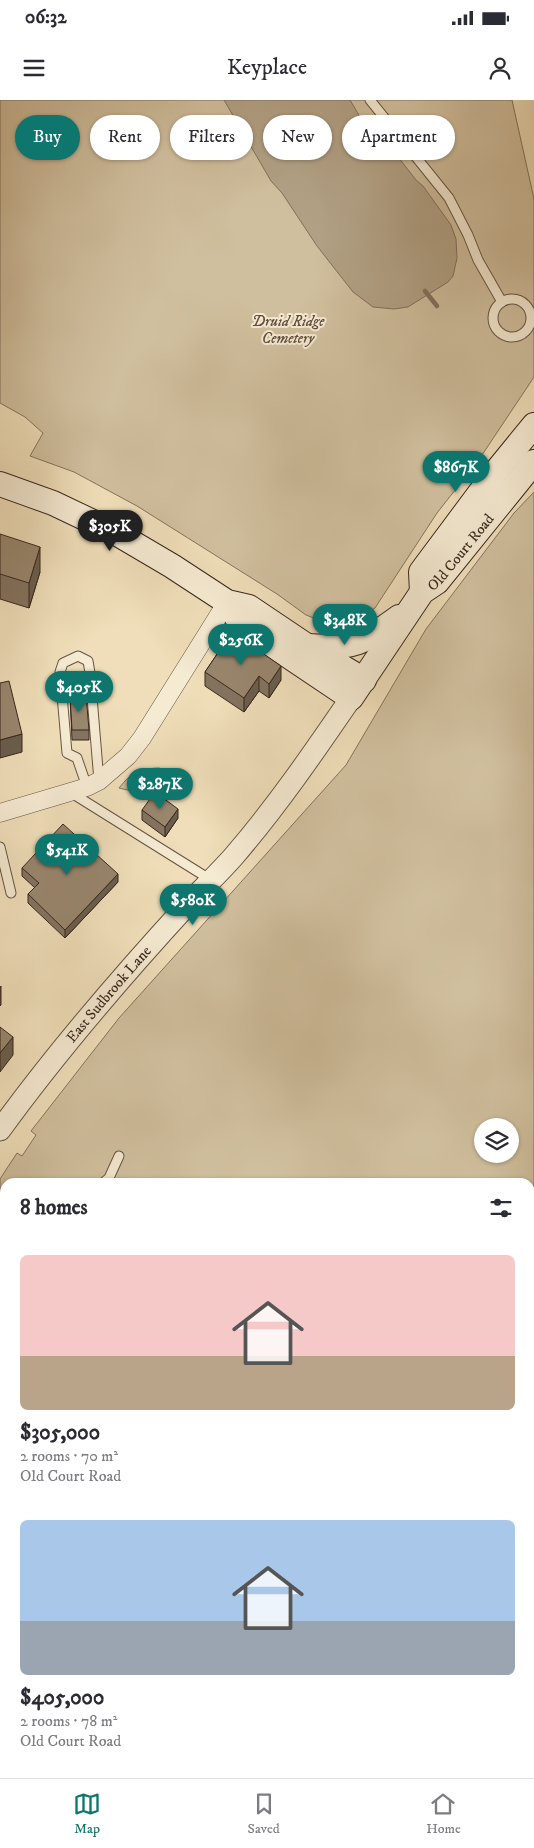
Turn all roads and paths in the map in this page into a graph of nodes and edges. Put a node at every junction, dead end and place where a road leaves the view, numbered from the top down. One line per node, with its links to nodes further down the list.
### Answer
1 (370, 100): 2 (lane)
2 (502, 302): 2 (lane)
3 (534, 416): 4 (main road, Old Court Road)
4 (528, 431): 8 (main road, Old Court Road)
5 (534, 462): 6 (main road, Old Court Road)
6 (525, 478): 8 (main road, Old Court Road)
7 (0, 484): 9 (main road)
8 (416, 600): 10 (main road); 11 (main road, Old Court Road)
9 (227, 602): 10 (main road); 11 (main road); 12 (street)
10 (307, 646): 11 (main road)
11 (358, 689): 16 (street, East Sudbrook Lane)
12 (93, 784): 12 (lane); 13 (street)
13 (70, 792): 14 (street); 16 (lane)
14 (0, 813)
15 (0, 847): 17 (lane)
16 (211, 880): 18 (street, East Sudbrook Lane)
17 (11, 893)
18 (2, 1124)
19 (119, 1156): 20 (lane)
20 (109, 1178)

